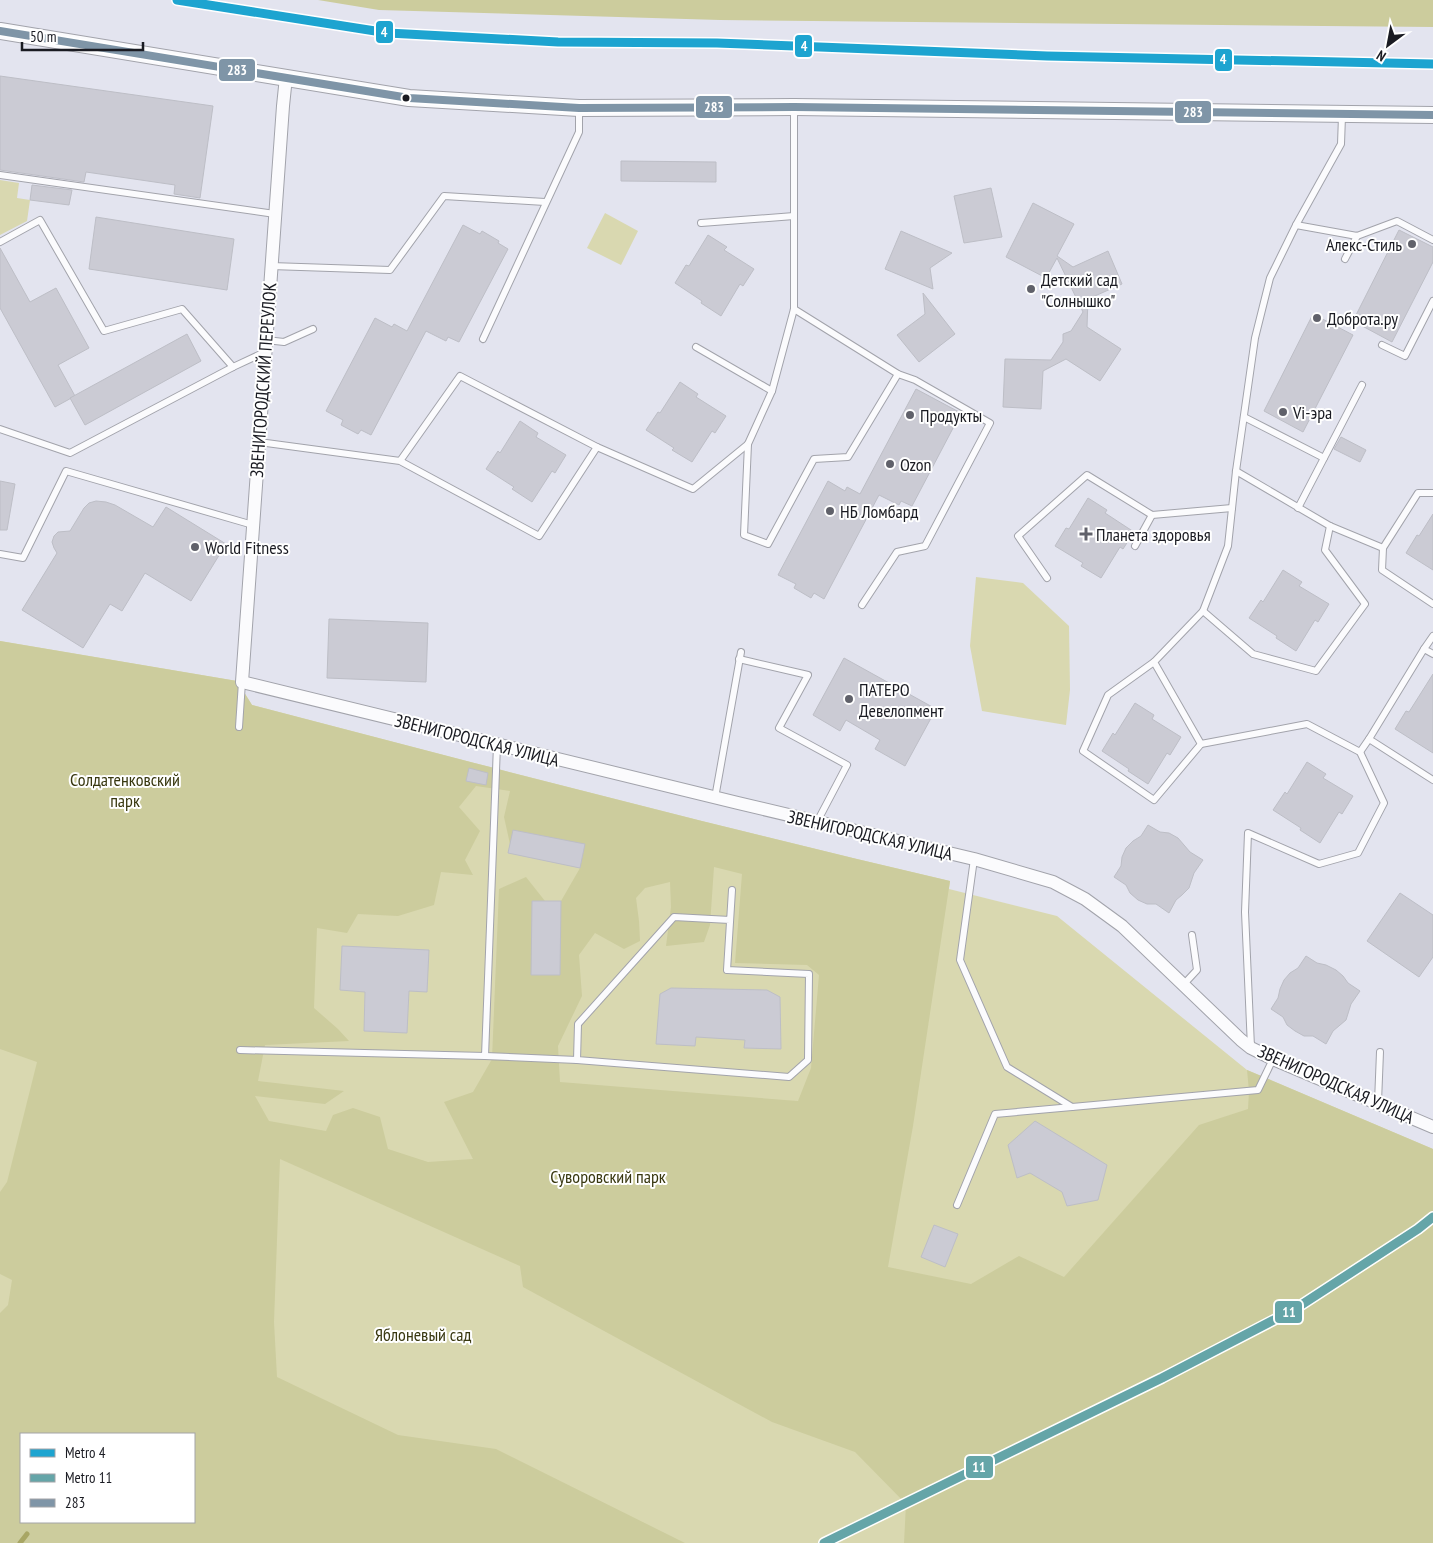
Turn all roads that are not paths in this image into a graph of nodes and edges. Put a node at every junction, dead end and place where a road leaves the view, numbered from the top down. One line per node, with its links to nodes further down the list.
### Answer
1 (0, 31): 2 (street)
2 (286, 77): 4 (street); 9 (street, ЗВЕНИГОРОДСКИЙ ПЕРЕУЛОК)
3 (794, 107): 4 (street); 5 (street); 10 (lane)
4 (579, 108): 8 (lane)
5 (1342, 114): 6 (street); 12 (lane)
6 (1433, 116)
7 (0, 175): 9 (lane)
8 (546, 202): 17 (lane); 21 (lane)
9 (275, 214): 17 (street, ЗВЕНИГОРОДСКИЙ ПЕРЕУЛОК)
10 (794, 216): 11 (lane); 19 (lane)
11 (701, 223)
12 (1296, 225): 13 (lane); 29 (lane)
13 (1357, 236): 14 (lane); 16 (lane)
14 (1433, 240)
15 (0, 242): 25 (lane)
16 (1345, 259)
17 (271, 266): 23 (street, ЗВЕНИГОРОДСКИЙ ПЕРЕУЛОК)
18 (1433, 301): 22 (lane)
19 (794, 309): 26 (lane); 28 (lane)
20 (314, 329): 23 (lane)
21 (483, 339)
22 (1382, 345)
23 (266, 346): 25 (lane); 31 (street, ЗВЕНИГОРОДСКИЙ ПЕРЕУЛОК)
24 (696, 348): 28 (lane)
25 (232, 367): 30 (lane)
26 (898, 374): 32 (lane); 48 (lane)
27 (1362, 385): 34 (lane)
28 (772, 392): 32 (lane)
29 (1244, 417): 34 (lane); 36 (lane)
30 (0, 429)
31 (259, 442): 35 (lane); 41 (street, ЗВЕНИГОРОДСКИЙ ПЕРЕУЛОК)
32 (748, 444): 33 (lane)
33 (597, 447): 35 (lane); 35 (lane)
34 (1324, 458): 39 (lane)
35 (400, 461)
36 (1236, 471): 38 (lane); 39 (lane)
37 (1433, 494): 44 (lane)
38 (1232, 508): 40 (lane); 49 (lane)
39 (1298, 508): 42 (lane)
40 (1152, 515): 43 (lane); 46 (lane)
41 (253, 525): 45 (lane); 56 (street, ЗВЕНИГОРОДСКИЙ ПЕРЕУЛОК)
42 (1330, 526): 44 (lane); 49 (lane)
43 (1135, 546)
44 (1383, 548): 47 (lane)
45 (0, 554)
46 (1047, 578)
47 (1433, 604)
48 (862, 605)
49 (1203, 612): 55 (lane)
50 (1433, 636): 51 (lane)
51 (1424, 649): 53 (lane); 58 (lane)
52 (741, 652): 54 (lane)
53 (1433, 654)
54 (740, 659): 63 (lane); 64 (lane)
55 (1154, 662): 59 (lane); 59 (lane)
56 (242, 682): 57 (lane); 60 (street, ЗВЕНИГОРОДСКАЯ УЛИЦА)
57 (239, 728)
58 (1369, 739): 61 (lane); 62 (lane)
59 (1201, 744): 61 (lane)
60 (497, 745): 63 (street, ЗВЕНИГОРОДСКАЯ УЛИЦА); 73 (lane)
61 (1360, 752): 70 (lane)
62 (1433, 780)
63 (715, 798): 64 (street, ЗВЕНИГОРОДСКАЯ УЛИЦА)
64 (817, 822): 65 (street, ЗВЕНИГОРОДСКАЯ УЛИЦА)
65 (974, 859): 69 (street, ЗВЕНИГОРОДСКАЯ УЛИЦА); 77 (lane)
66 (732, 890): 67 (lane)
67 (730, 920): 75 (lane); 75 (lane)
68 (1192, 934): 69 (lane)
69 (1184, 984): 70 (street, ЗВЕНИГОРОДСКАЯ УЛИЦА)
70 (1252, 1048): 74 (street, ЗВЕНИГОРОДСКАЯ УЛИЦА)
71 (240, 1050): 73 (lane)
72 (1380, 1052): 76 (lane)
73 (485, 1056): 75 (lane)
74 (1273, 1059): 76 (street, ЗВЕНИГОРОДСКАЯ УЛИЦА); 77 (lane)
75 (578, 1060)
76 (1378, 1102): 78 (street, ЗВЕНИГОРОДСКАЯ УЛИЦА)
77 (1072, 1107): 79 (lane)
78 (1433, 1127)
79 (957, 1205)

